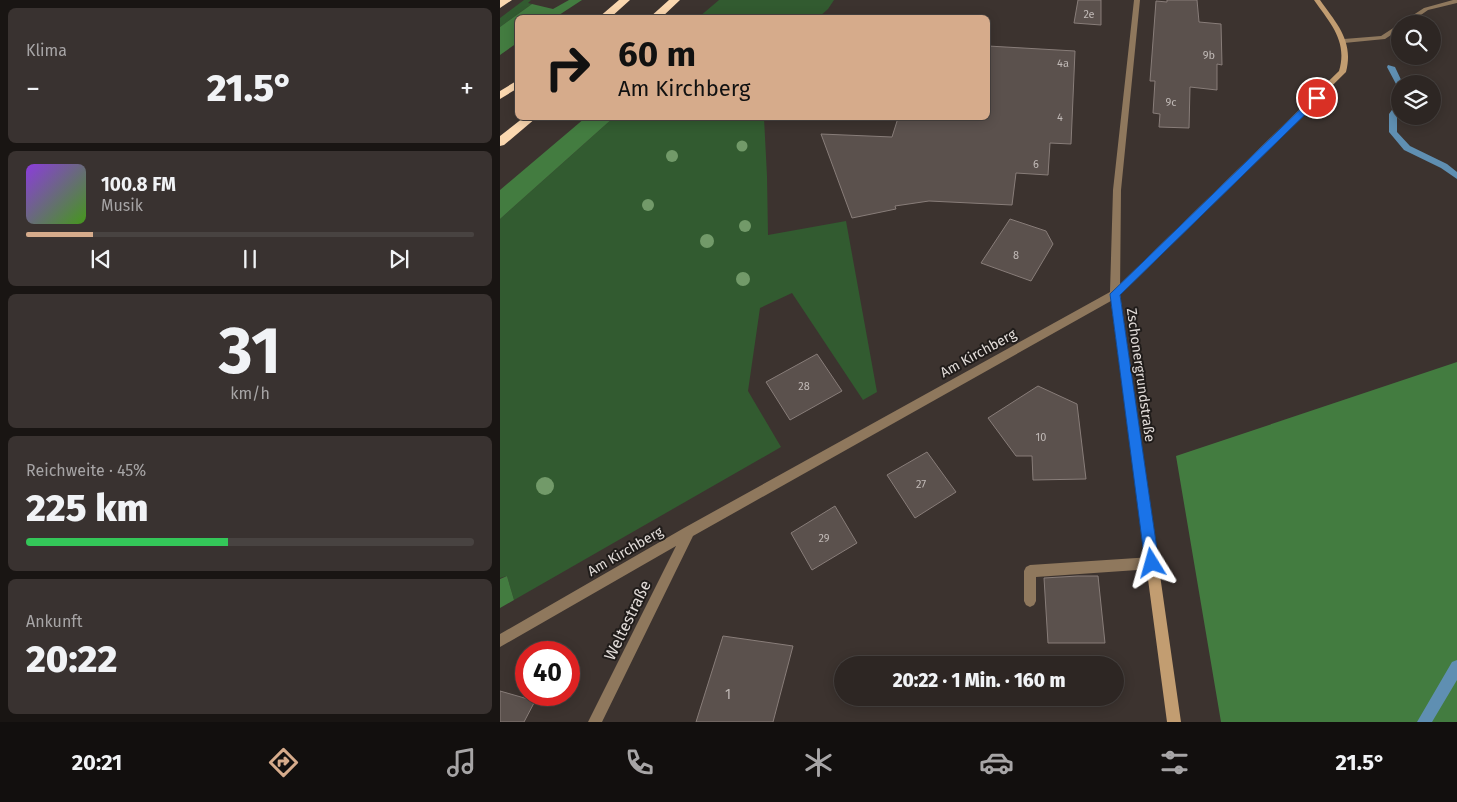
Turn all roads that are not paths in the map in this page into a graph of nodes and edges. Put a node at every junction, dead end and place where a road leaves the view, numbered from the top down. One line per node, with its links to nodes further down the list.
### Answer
1 (506, 0): 7 (highway)
2 (625, 0): 8 (highway)
3 (674, 0): 9 (highway)
4 (1137, 0): 17 (street, Zschonergrundstraße)
5 (1317, 0): 12 (street)
6 (1457, 1): 10 (street)
7 (500, 5)
8 (607, 15)
9 (657, 15)
10 (1417, 15)
11 (1391, 32): 12 (street)
12 (1344, 41): 17 (street, Am Kirchberg)
13 (515, 85): 14 (highway)
14 (500, 96)
15 (528, 120): 16 (highway)
16 (500, 142)
17 (1115, 294): 18 (street, Am Kirchberg); 19 (street, Zschonergrundstraße)
18 (688, 532): 21 (street, Am Kirchberg); 22 (street, Weltestraße)
19 (1152, 563): 20 (street); 23 (street, Zschonergrundstraße)
20 (1030, 601)
21 (500, 641)
22 (595, 722)
23 (1174, 722)

